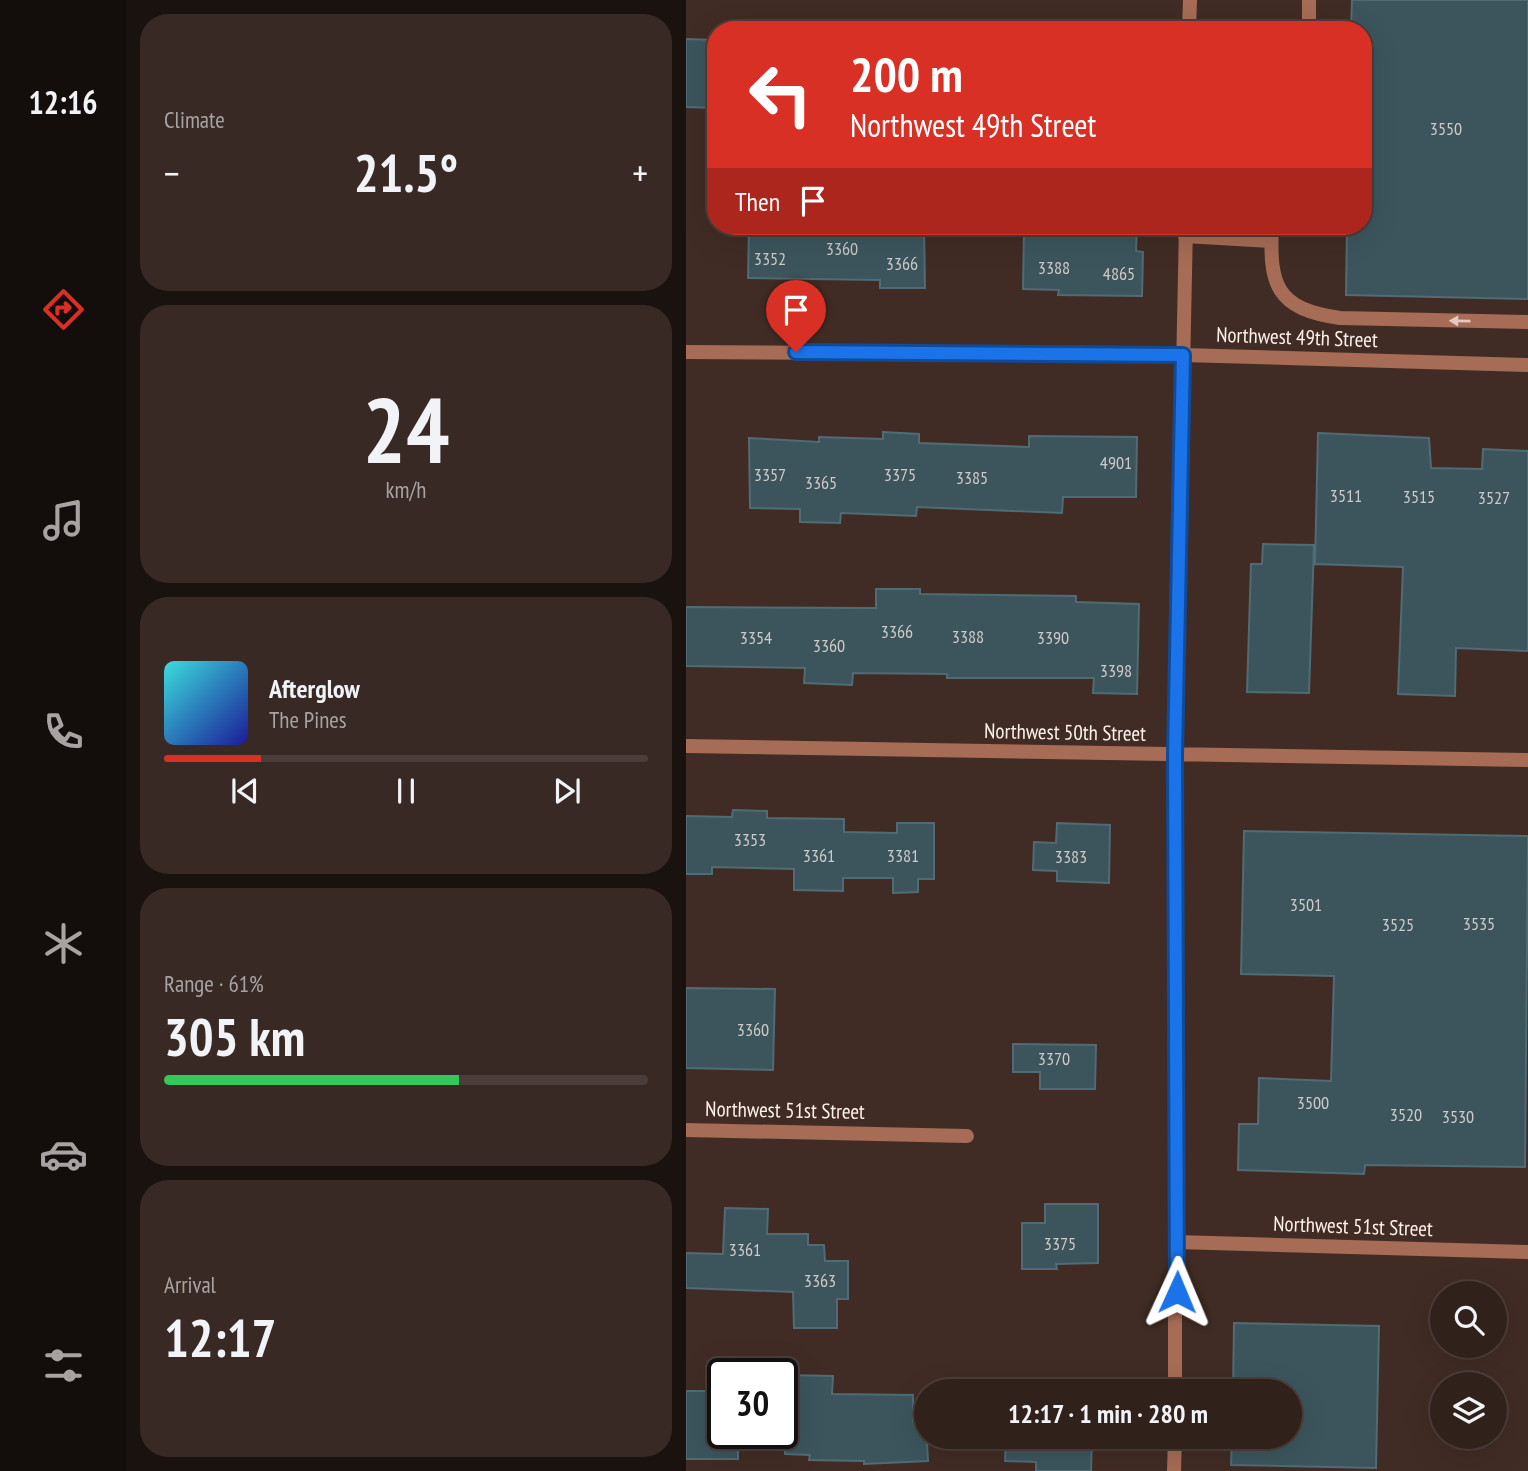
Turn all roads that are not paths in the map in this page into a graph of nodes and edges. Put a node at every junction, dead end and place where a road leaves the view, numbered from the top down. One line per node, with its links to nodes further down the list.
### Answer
1 (1190, 0): 3 (street)
2 (1309, 0): 4 (street)
3 (1189, 21)
4 (1309, 21)
5 (1186, 235): 9 (street)
6 (1272, 235): 7 (street, one-way to 6)
7 (1528, 322)
8 (686, 352): 9 (street, Northwest 49th Street)
9 (1183, 355): 10 (street, Northwest 49th Street); 12 (street)
10 (1528, 365)
11 (686, 746): 12 (street, Northwest 50th Street)
12 (1175, 755): 13 (street, Northwest 50th Street); 16 (street)
13 (1528, 760)
14 (686, 1129): 15 (street, Northwest 51st Street)
15 (967, 1136)
16 (1177, 1242): 17 (street, Northwest 51st Street); 18 (street)
17 (1528, 1252)
18 (1175, 1379)
19 (1175, 1449): 20 (street)
20 (1174, 1471)

